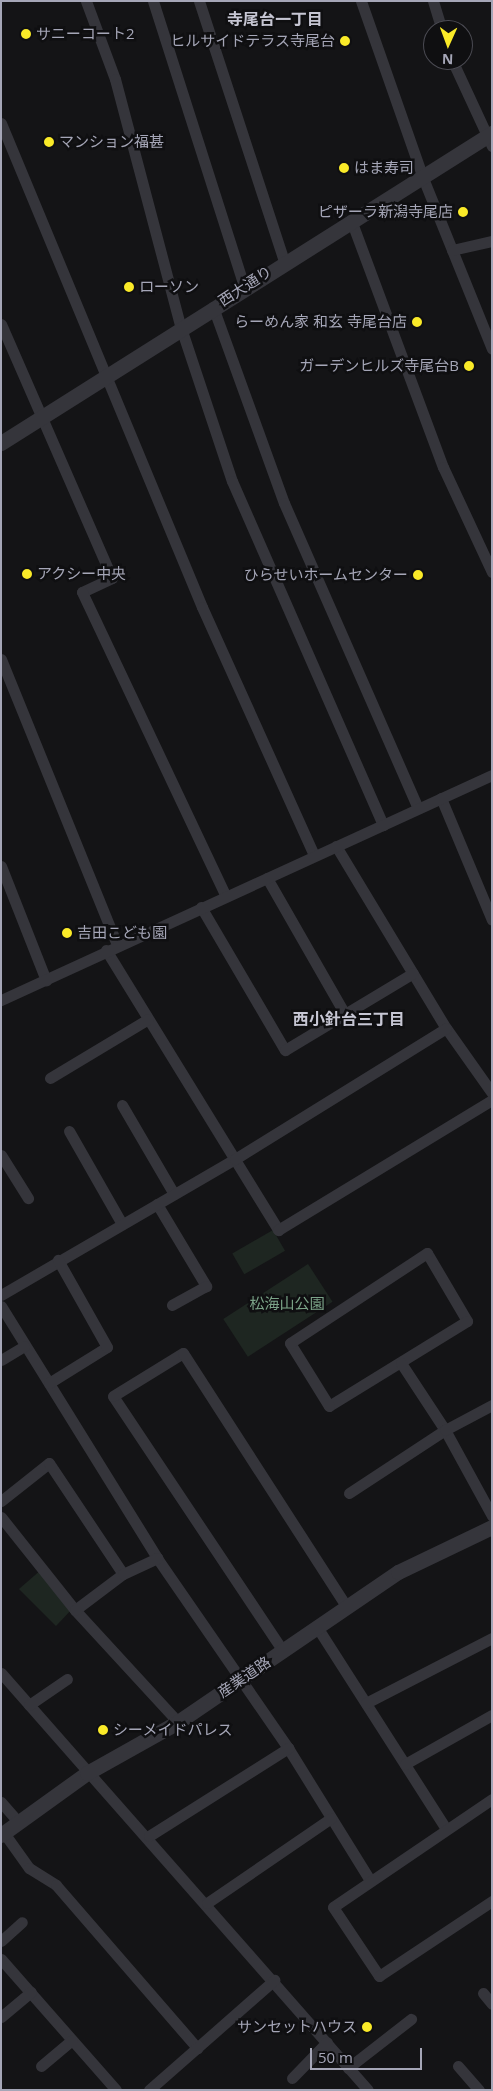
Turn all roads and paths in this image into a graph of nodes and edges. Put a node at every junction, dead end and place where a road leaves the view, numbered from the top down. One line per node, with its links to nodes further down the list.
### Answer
1 (86, 1): 18 (street)
2 (153, 1): 15 (street)
3 (198, 1): 14 (street)
4 (361, 1): 10 (street)
5 (433, 1): 6 (street)
6 (439, 20)
7 (457, 70): 9 (street)
8 (1, 123): 20 (street)
9 (490, 139): 10 (street, 西大通り)
10 (423, 178): 11 (street, 西大通り); 13 (street)
11 (350, 220): 14 (street, 西大通り); 23 (street)
12 (492, 241): 13 (street)
13 (452, 250): 19 (street)
14 (284, 261): 15 (street, 西大通り)
15 (244, 287): 16 (street, 西大通り)
16 (213, 307): 18 (street, 西大通り); 27 (street)
17 (1, 324): 21 (street)
18 (181, 328): 20 (street, 西大通り); 28 (street)
19 (492, 349)
20 (104, 379): 21 (street, 西大通り); 30 (street)
21 (41, 420): 22 (street, 西大通り); 33 (street)
22 (1, 443)
23 (492, 572)
24 (1, 659): 36 (street)
25 (492, 775): 26 (street)
26 (441, 798): 27 (street); 35 (street)
27 (418, 808): 28 (street)
28 (382, 825): 29 (street)
29 (336, 846): 30 (street); 38 (street)
30 (314, 855): 32 (street)
31 (1, 866): 39 (street)
32 (267, 878): 33 (street); 41 (street)
33 (226, 896): 34 (street)
34 (201, 907): 36 (street); 41 (street)
35 (492, 920)
36 (117, 944): 37 (street)
37 (106, 950): 39 (street); 42 (street)
38 (413, 973): 41 (street); 43 (street)
39 (46, 980): 40 (street)
40 (1, 1000)
41 (345, 1014)
42 (148, 1019): 44 (street); 50 (street)
43 (446, 1028): 45 (street); 50 (street)
44 (50, 1078)
45 (492, 1093)
46 (492, 1100): 50 (street)
47 (122, 1105): 51 (street)
48 (68, 1131): 54 (street)
49 (1, 1155): 52 (street)
50 (235, 1159): 51 (street)
51 (174, 1194): 53 (street)
52 (28, 1198)
53 (157, 1204): 54 (street); 57 (street)
54 (122, 1224): 55 (street)
55 (58, 1260): 56 (street); 62 (street)
56 (1, 1295)
57 (172, 1305)
58 (1, 1306): 59 (street)
59 (24, 1346): 60 (street); 62 (street)
60 (1, 1360)
61 (401, 1363): 61 (street); 64 (street)
62 (49, 1383): 70 (street)
63 (492, 1405): 64 (street)
64 (445, 1430): 65 (street); 67 (street)
65 (349, 1493)
66 (1, 1501): 71 (street)
67 (492, 1516)
68 (1, 1517): 73 (street)
69 (492, 1527): 72 (street, 産業道路)
70 (157, 1558): 71 (street); 79 (street)
71 (123, 1574): 73 (street)
72 (347, 1607): 74 (street, 産業道路); 76 (street)
73 (75, 1610): 83 (street)
74 (317, 1627): 76 (street, 産業道路); 80 (street)
75 (492, 1638): 80 (street)
76 (283, 1651): 79 (street, 産業道路)
77 (1, 1673): 81 (street)
78 (67, 1679): 81 (street)
79 (239, 1680): 83 (street, 産業道路); 84 (street)
80 (366, 1703): 85 (street)
81 (29, 1705): 86 (street)
82 (492, 1715): 85 (street)
83 (178, 1722): 86 (street, 産業道路)
84 (288, 1748): 89 (street); 93 (street)
85 (405, 1764): 91 (street)
86 (87, 1773): 90 (street, 産業道路); 93 (street)
87 (492, 1799): 91 (street)
88 (1, 1802): 90 (street)
89 (331, 1818): 94 (street); 96 (street)
90 (19, 1823): 92 (street, 産業道路)
91 (446, 1829): 94 (street)
92 (3, 1834): 108 (street)
93 (149, 1836): 96 (street)
94 (370, 1880): 95 (street)
95 (492, 1901)
96 (207, 1903): 100 (street)
97 (22, 1922): 98 (street)
98 (1, 1941)
99 (1, 1959): 101 (street)
100 (274, 1980): 107 (street); 108 (street)
101 (31, 1992): 104 (street); 106 (street)
102 (483, 1993): 103 (street)
103 (492, 2004)
104 (1, 2017)
105 (411, 2019): 111 (street)
106 (72, 2040): 109 (street); 113 (street)
107 (327, 2042): 111 (street); 112 (street)
108 (197, 2048): 114 (street)
109 (41, 2066)
110 (458, 2066): 116 (street)
111 (348, 2068): 115 (street)
112 (292, 2078)
113 (116, 2090)
114 (149, 2090)
115 (368, 2090)
116 (479, 2090)

